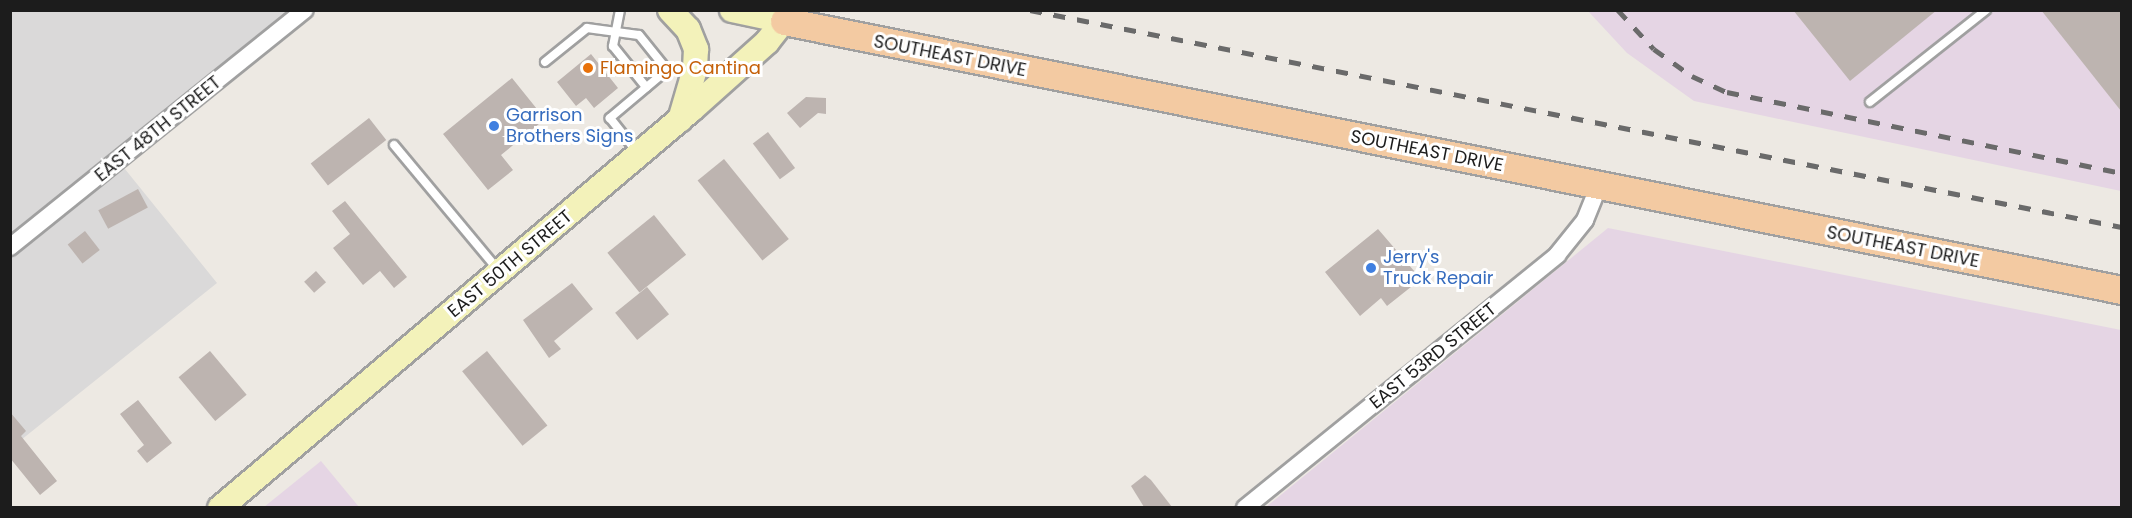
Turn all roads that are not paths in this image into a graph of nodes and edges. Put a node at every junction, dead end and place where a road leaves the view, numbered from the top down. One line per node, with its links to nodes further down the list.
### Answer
1 (305, 10): 15 (street, EAST 48TH STREET)
2 (620, 10): 7 (lane)
3 (670, 10): 11 (main road)
4 (732, 10): 6 (main road, SOUTHEAST DRIVE)
5 (1986, 10): 10 (lane)
6 (788, 16): 11 (main road, EAST 50TH STREET); 14 (main road, SOUTHEAST DRIVE)
7 (615, 33): 8 (lane); 9 (lane); 9 (lane)
8 (545, 62)
9 (646, 87): 13 (lane)
10 (1870, 102)
11 (680, 120): 13 (main road, EAST 50TH STREET)
12 (394, 144): 16 (lane)
13 (639, 154): 16 (main road, EAST 50TH STREET)
14 (1599, 185): 17 (main road, SOUTHEAST DRIVE); 19 (street, EAST 53RD STREET)
15 (10, 247)
16 (500, 273): 18 (main road, EAST 50TH STREET)
17 (2121, 290)
18 (220, 507)
19 (1245, 507)

